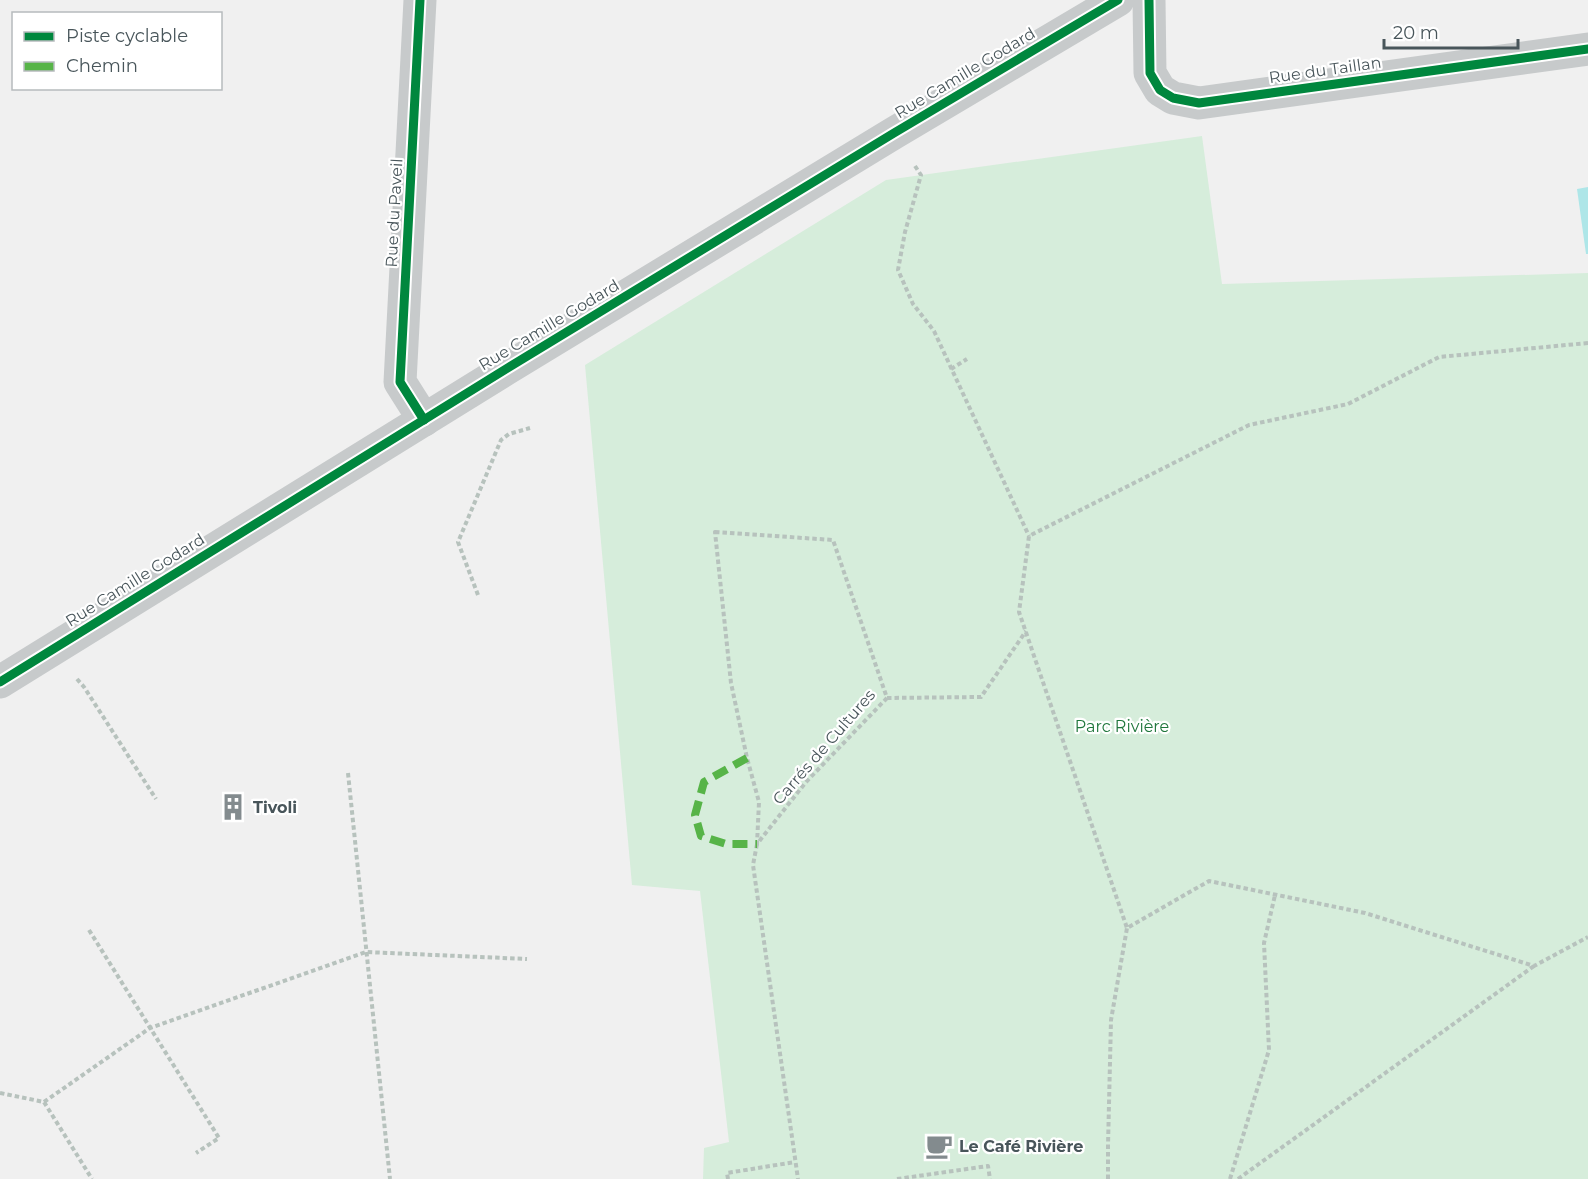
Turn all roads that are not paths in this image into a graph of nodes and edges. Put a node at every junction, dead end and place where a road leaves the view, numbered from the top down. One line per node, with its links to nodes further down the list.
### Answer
1 (420, 0): 5 (street, Rue du Paveil)
2 (1118, 0): 5 (street, Rue Camille Godard)
3 (1149, 0): 4 (street, Rue du Taillan)
4 (1588, 49)
5 (423, 420): 6 (street, Rue Camille Godard)
6 (0, 682)

